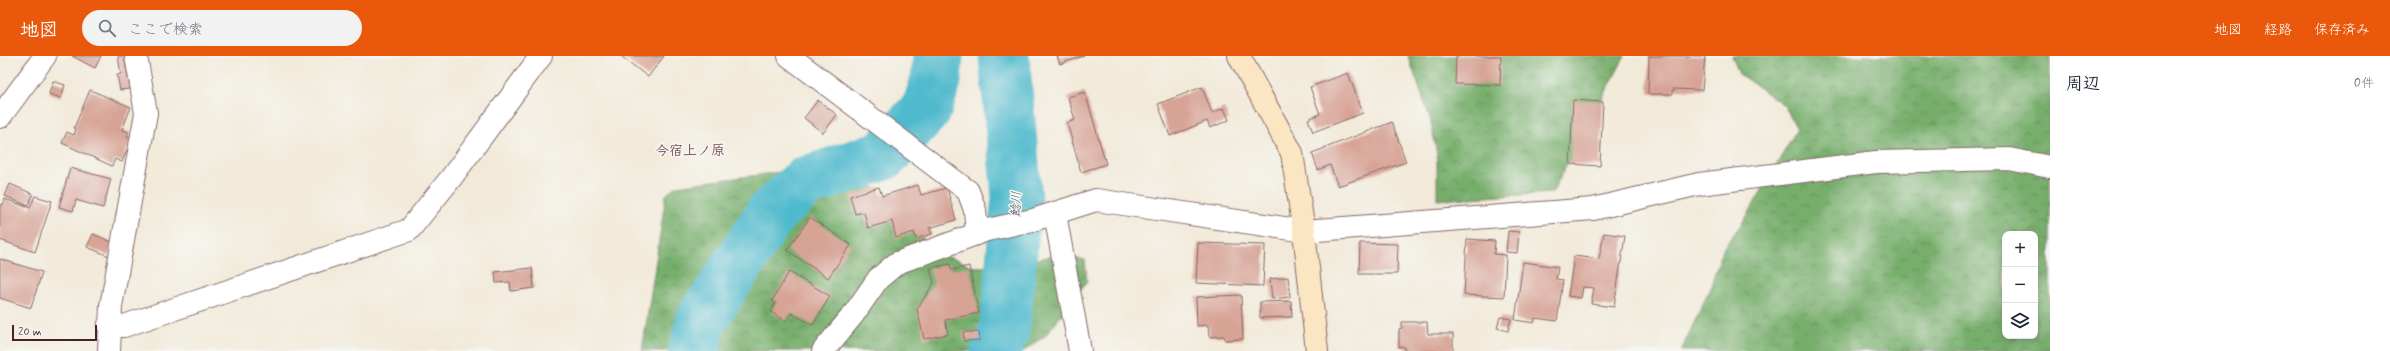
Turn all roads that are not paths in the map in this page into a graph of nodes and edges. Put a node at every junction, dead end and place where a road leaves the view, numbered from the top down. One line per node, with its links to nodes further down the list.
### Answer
1 (45, 56): 6 (street)
2 (136, 56): 11 (street)
3 (541, 56): 11 (street)
4 (789, 56): 10 (street)
5 (1238, 56): 9 (street)
6 (0, 117)
7 (2050, 167): 9 (street)
8 (1055, 214): 9 (street); 10 (street); 14 (street)
9 (1304, 230): 15 (street)
10 (982, 231): 13 (street)
11 (109, 324): 12 (street)
12 (109, 351)
13 (823, 351)
14 (1080, 351)
15 (1317, 351)

